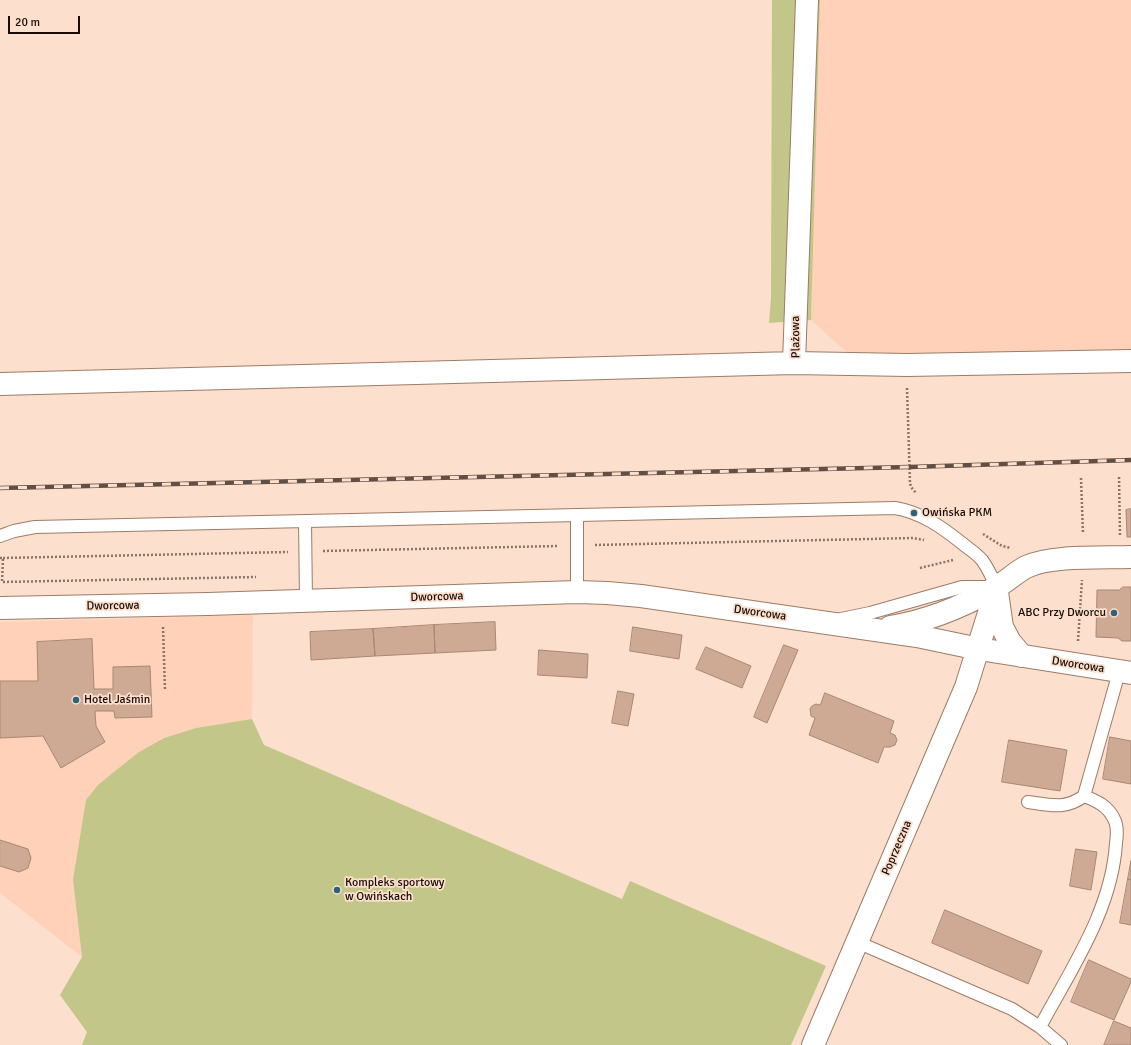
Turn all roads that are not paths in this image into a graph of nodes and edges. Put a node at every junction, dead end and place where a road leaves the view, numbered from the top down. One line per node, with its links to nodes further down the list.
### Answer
1 (807, 0): 3 (street, Plażowa)
2 (1131, 361): 3 (street, Plażowa)
3 (794, 363): 4 (street)
4 (0, 384)
5 (577, 515): 6 (lane); 9 (lane); 10 (lane)
6 (305, 521): 7 (lane); 11 (lane)
7 (0, 536)
8 (1131, 557): 9 (street, Dworcowa)
9 (996, 587): 13 (lane); 14 (street, Dworcowa); 15 (street); 16 (street)
10 (577, 592): 11 (street, Dworcowa); 13 (street, Dworcowa)
11 (306, 601): 12 (street, Dworcowa)
12 (0, 608)
13 (823, 622): 14 (street, Dworcowa)
14 (871, 630): 15 (street, Dworcowa)
15 (979, 649): 16 (street, Dworcowa); 20 (street, Poprzeczna)
16 (1022, 656): 17 (street, Dworcowa)
17 (1125, 673): 18 (lane)
18 (1084, 796): 19 (lane); 21 (lane)
19 (1028, 802)
20 (857, 942): 21 (lane); 22 (street, Poprzeczna)
21 (1040, 1027): 23 (lane)
22 (812, 1045)
23 (1061, 1045)

